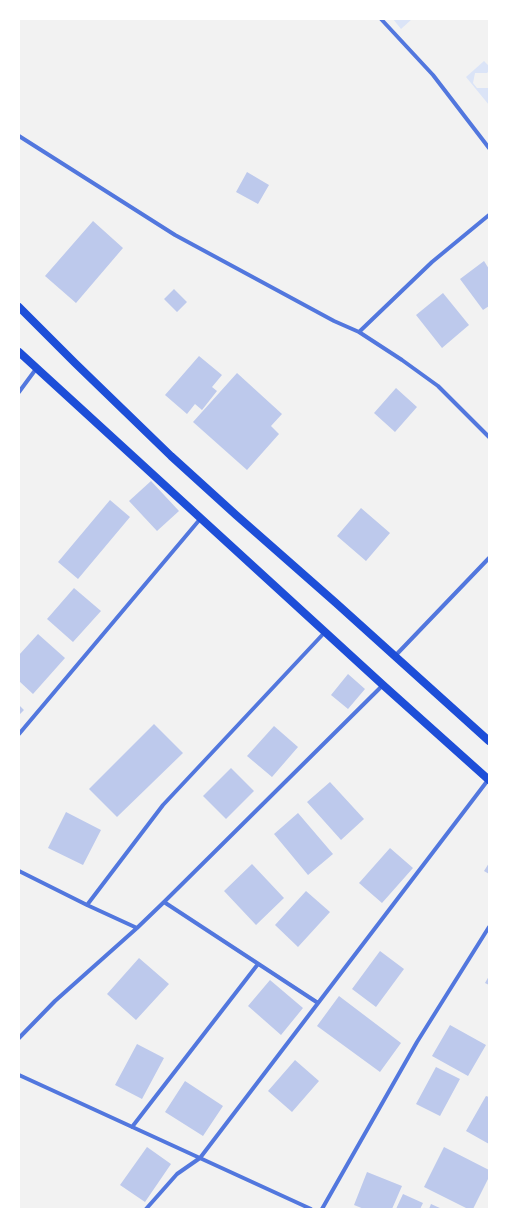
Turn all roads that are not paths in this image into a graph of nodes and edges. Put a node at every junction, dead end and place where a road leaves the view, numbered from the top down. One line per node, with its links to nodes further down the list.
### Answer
1 (381, 19): 3 (street)
2 (19, 136): 6 (street)
3 (489, 148)
4 (489, 214): 6 (street)
5 (19, 307): 14 (main road)
6 (359, 332): 10 (street)
7 (19, 352): 8 (main road)
8 (36, 369): 9 (street); 11 (main road)
9 (19, 392)
10 (489, 437)
11 (201, 518): 13 (main road); 16 (street)
12 (489, 558): 14 (street)
13 (325, 632): 15 (main road); 21 (street)
14 (395, 656): 17 (main road)
15 (383, 685): 18 (main road); 20 (street)
16 (19, 734)
17 (489, 741)
18 (489, 780): 25 (street)
19 (19, 871): 21 (street)
20 (164, 902): 23 (street); 24 (street)
21 (87, 905): 23 (street)
22 (489, 927): 32 (street)
23 (137, 928): 26 (street)
24 (258, 964): 25 (street); 28 (street)
25 (318, 1003): 29 (street)
26 (19, 1038)
27 (19, 1075): 28 (street)
28 (132, 1127): 29 (street)
29 (200, 1158): 30 (street); 31 (street)
30 (146, 1209)
31 (311, 1209)
32 (322, 1209)

